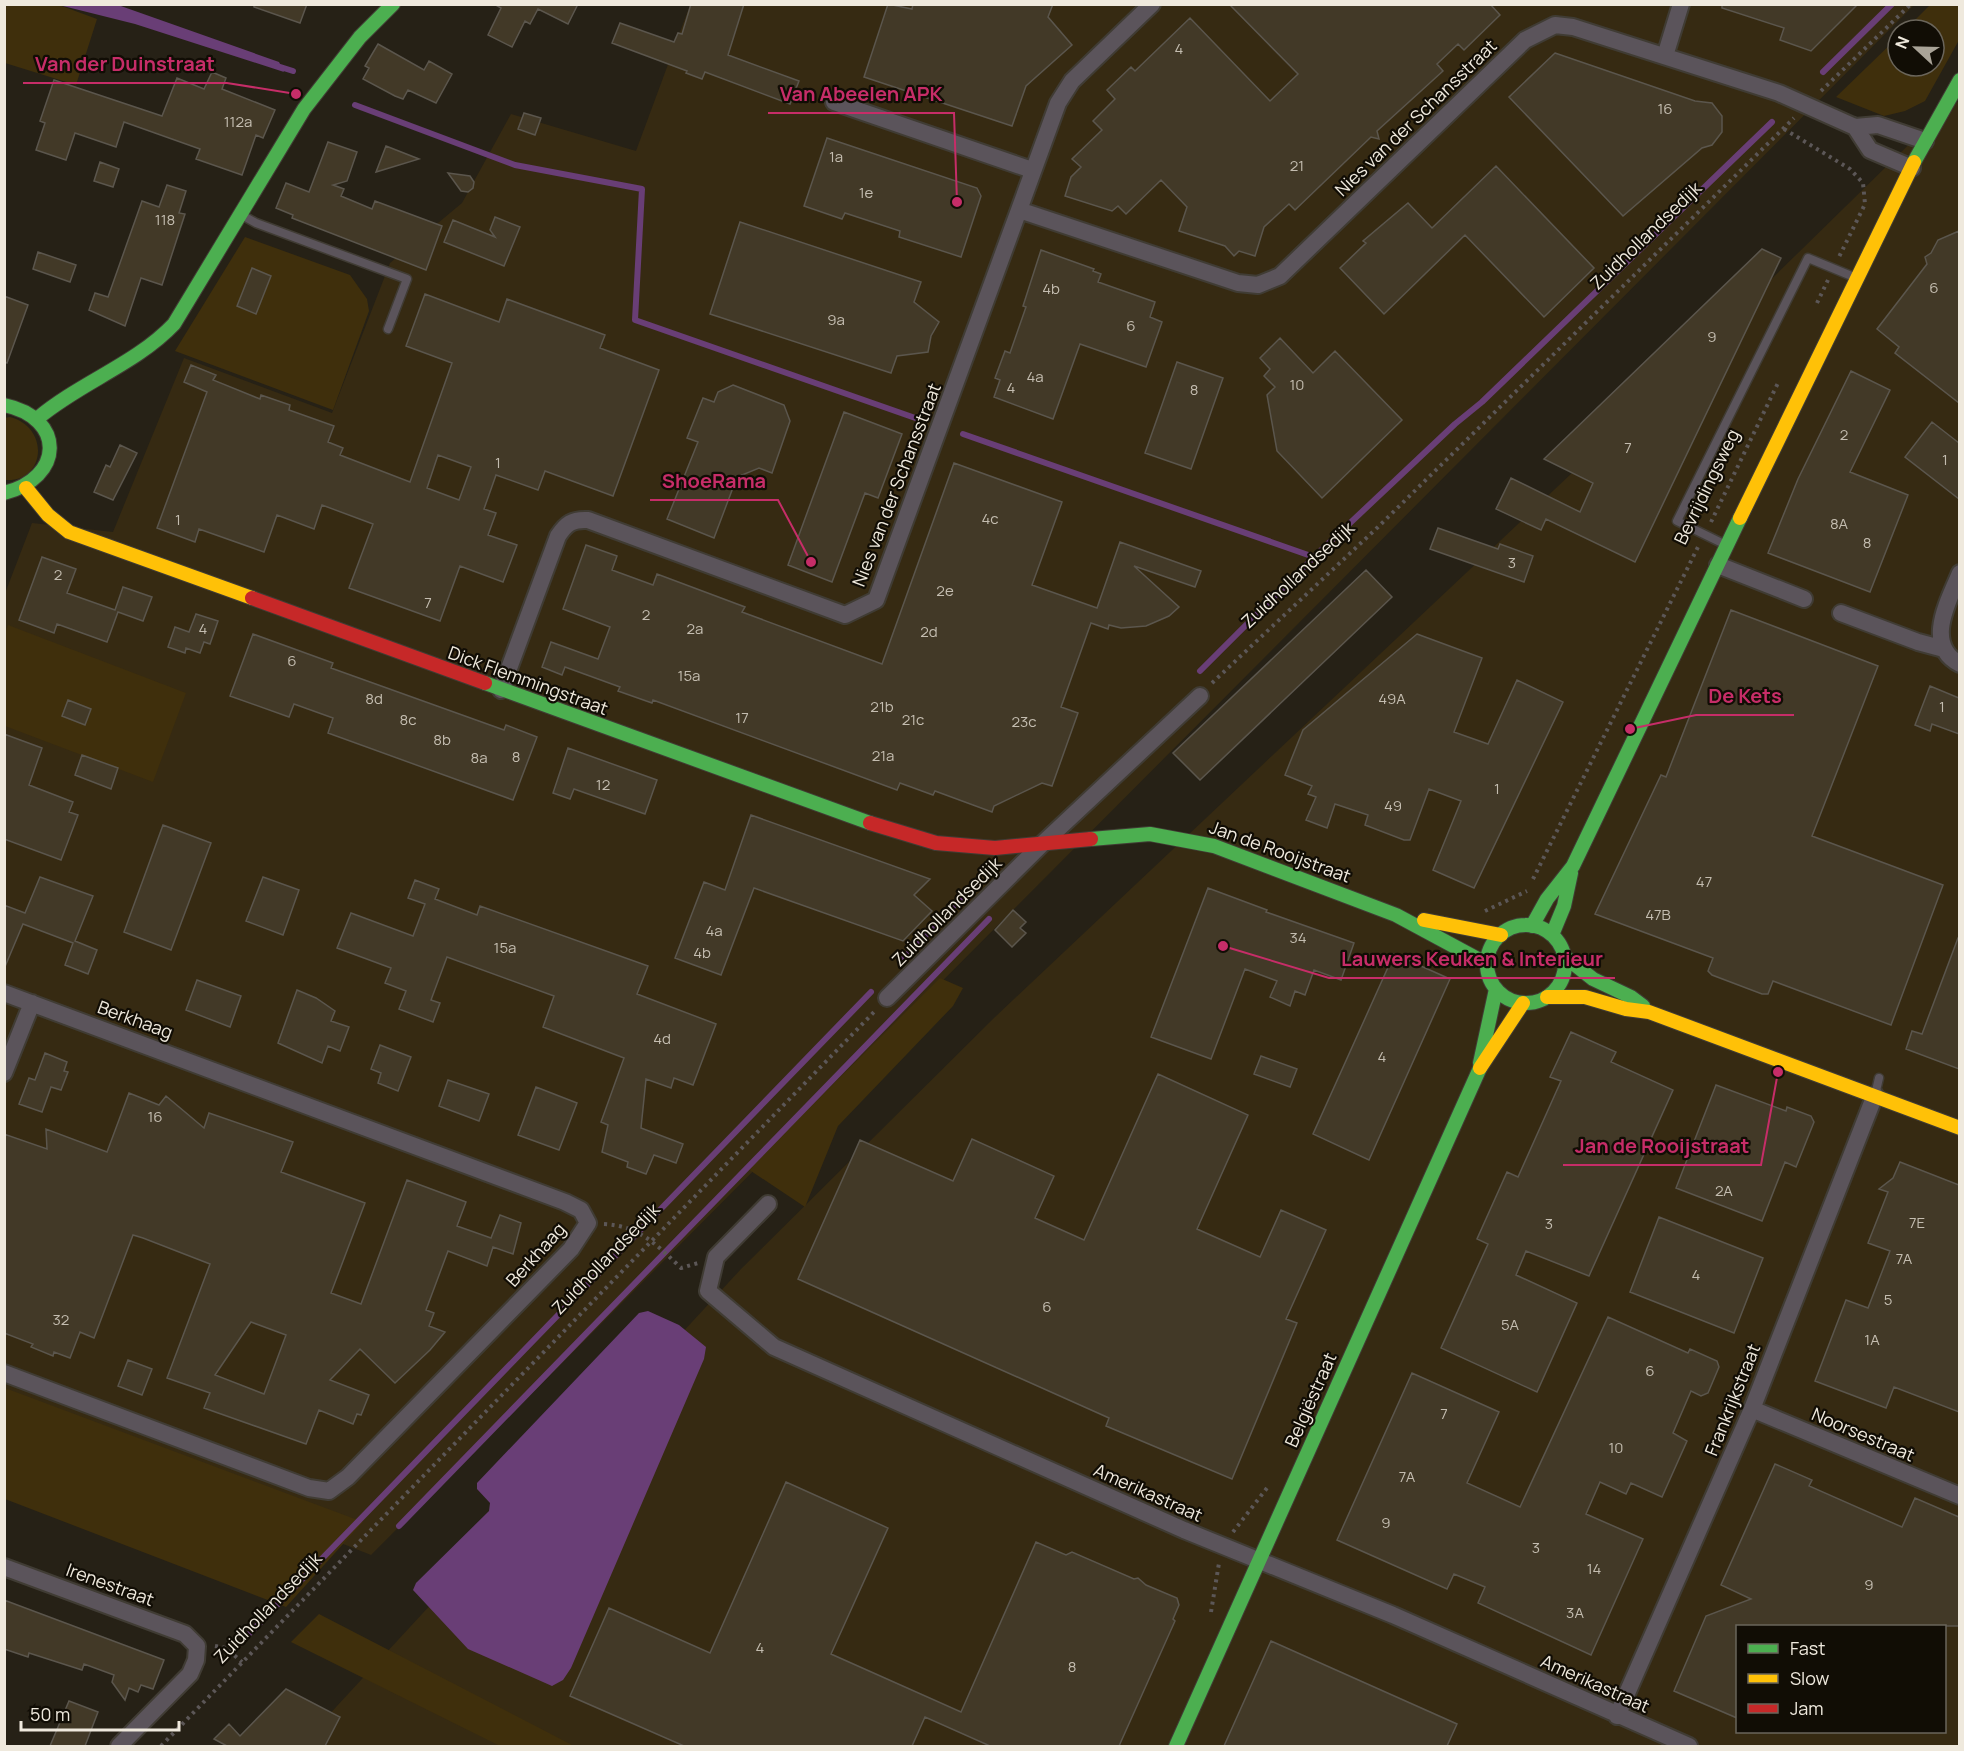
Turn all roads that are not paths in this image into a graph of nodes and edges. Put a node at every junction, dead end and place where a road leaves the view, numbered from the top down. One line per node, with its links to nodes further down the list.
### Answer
1 (393, 4): 12 (street)
2 (1152, 4): 10 (street, Nies van der Schansstraat)
3 (1681, 4): 4 (street)
4 (1665, 56): 7 (street, Nies van der Schansstraat); 11 (street, Nies van der Schansstraat)
5 (1959, 80): 8 (street)
6 (834, 102): 10 (street)
7 (1855, 127): 8 (street, Nies van der Schansstraat); 9 (street, Nies van der Schansstraat)
8 (1925, 141): 9 (street)
9 (1912, 168): 13 (street)
10 (1032, 170): 11 (street, Nies van der Schansstraat)
11 (1019, 210): 26 (street, Nies van der Schansstraat)
12 (240, 214): 14 (lane); 16 (street)
13 (1857, 279): 19 (street); 19 (lane)
14 (388, 329)
15 (4, 405): 16 (street)
16 (38, 418): 17 (street)
17 (26, 488): 18 (street); 26 (street, Dick Flemmingstraat)
18 (4, 493)
19 (1727, 545): 20 (street)
20 (1718, 565): 22 (street); 29 (street)
21 (1959, 573): 24 (street)
22 (1804, 599)
23 (1841, 613): 24 (street)
24 (1944, 649): 25 (street)
25 (1959, 664)
26 (501, 690): 28 (street, Dick Flemmingstraat)
27 (1200, 696): 28 (street, Zuidhollandsedijk)
28 (1041, 845): 30 (street, Jan de Rooijstraat); 39 (street, Zuidhollandsedijk)
29 (1573, 866): 31 (street); 33 (street)
30 (1396, 915): 32 (street, Jan de Rooijstraat); 35 (street, Jan de Rooijstraat)
31 (1532, 926): 32 (street); 33 (street)
32 (1501, 935): 35 (street)
33 (1552, 936): 34 (street)
34 (1564, 956): 38 (street); 42 (street)
35 (1487, 964): 36 (street)
36 (1496, 989): 41 (street); 43 (street, Belgiëstraat)
37 (4, 993): 40 (street, Berkhaag)
38 (1547, 997): 41 (street); 42 (street)
39 (887, 999)
40 (32, 1003): 44 (street); 49 (street, Berkhaag)
41 (1523, 1003): 43 (street, Belgiëstraat)
42 (1649, 1012): 46 (street)
43 (1479, 1070): 52 (street, Belgiëstraat)
44 (4, 1073)
45 (1879, 1078): 46 (lane)
46 (1875, 1095): 47 (street); 50 (street, Frankrijkstraat)
47 (1959, 1128)
48 (768, 1204): 52 (street, Amerikastraat)
49 (4, 1373)
50 (1752, 1409): 51 (street, Noorsestraat); 54 (street, Frankrijkstraat)
51 (1959, 1496)
52 (1258, 1561): 54 (street, Amerikastraat); 56 (street, Belgiëstraat)
53 (4, 1567): 55 (street, Irenestraat)
54 (1617, 1716): 57 (street, Amerikastraat)
55 (119, 1746)
56 (1176, 1746)
57 (1689, 1746)

